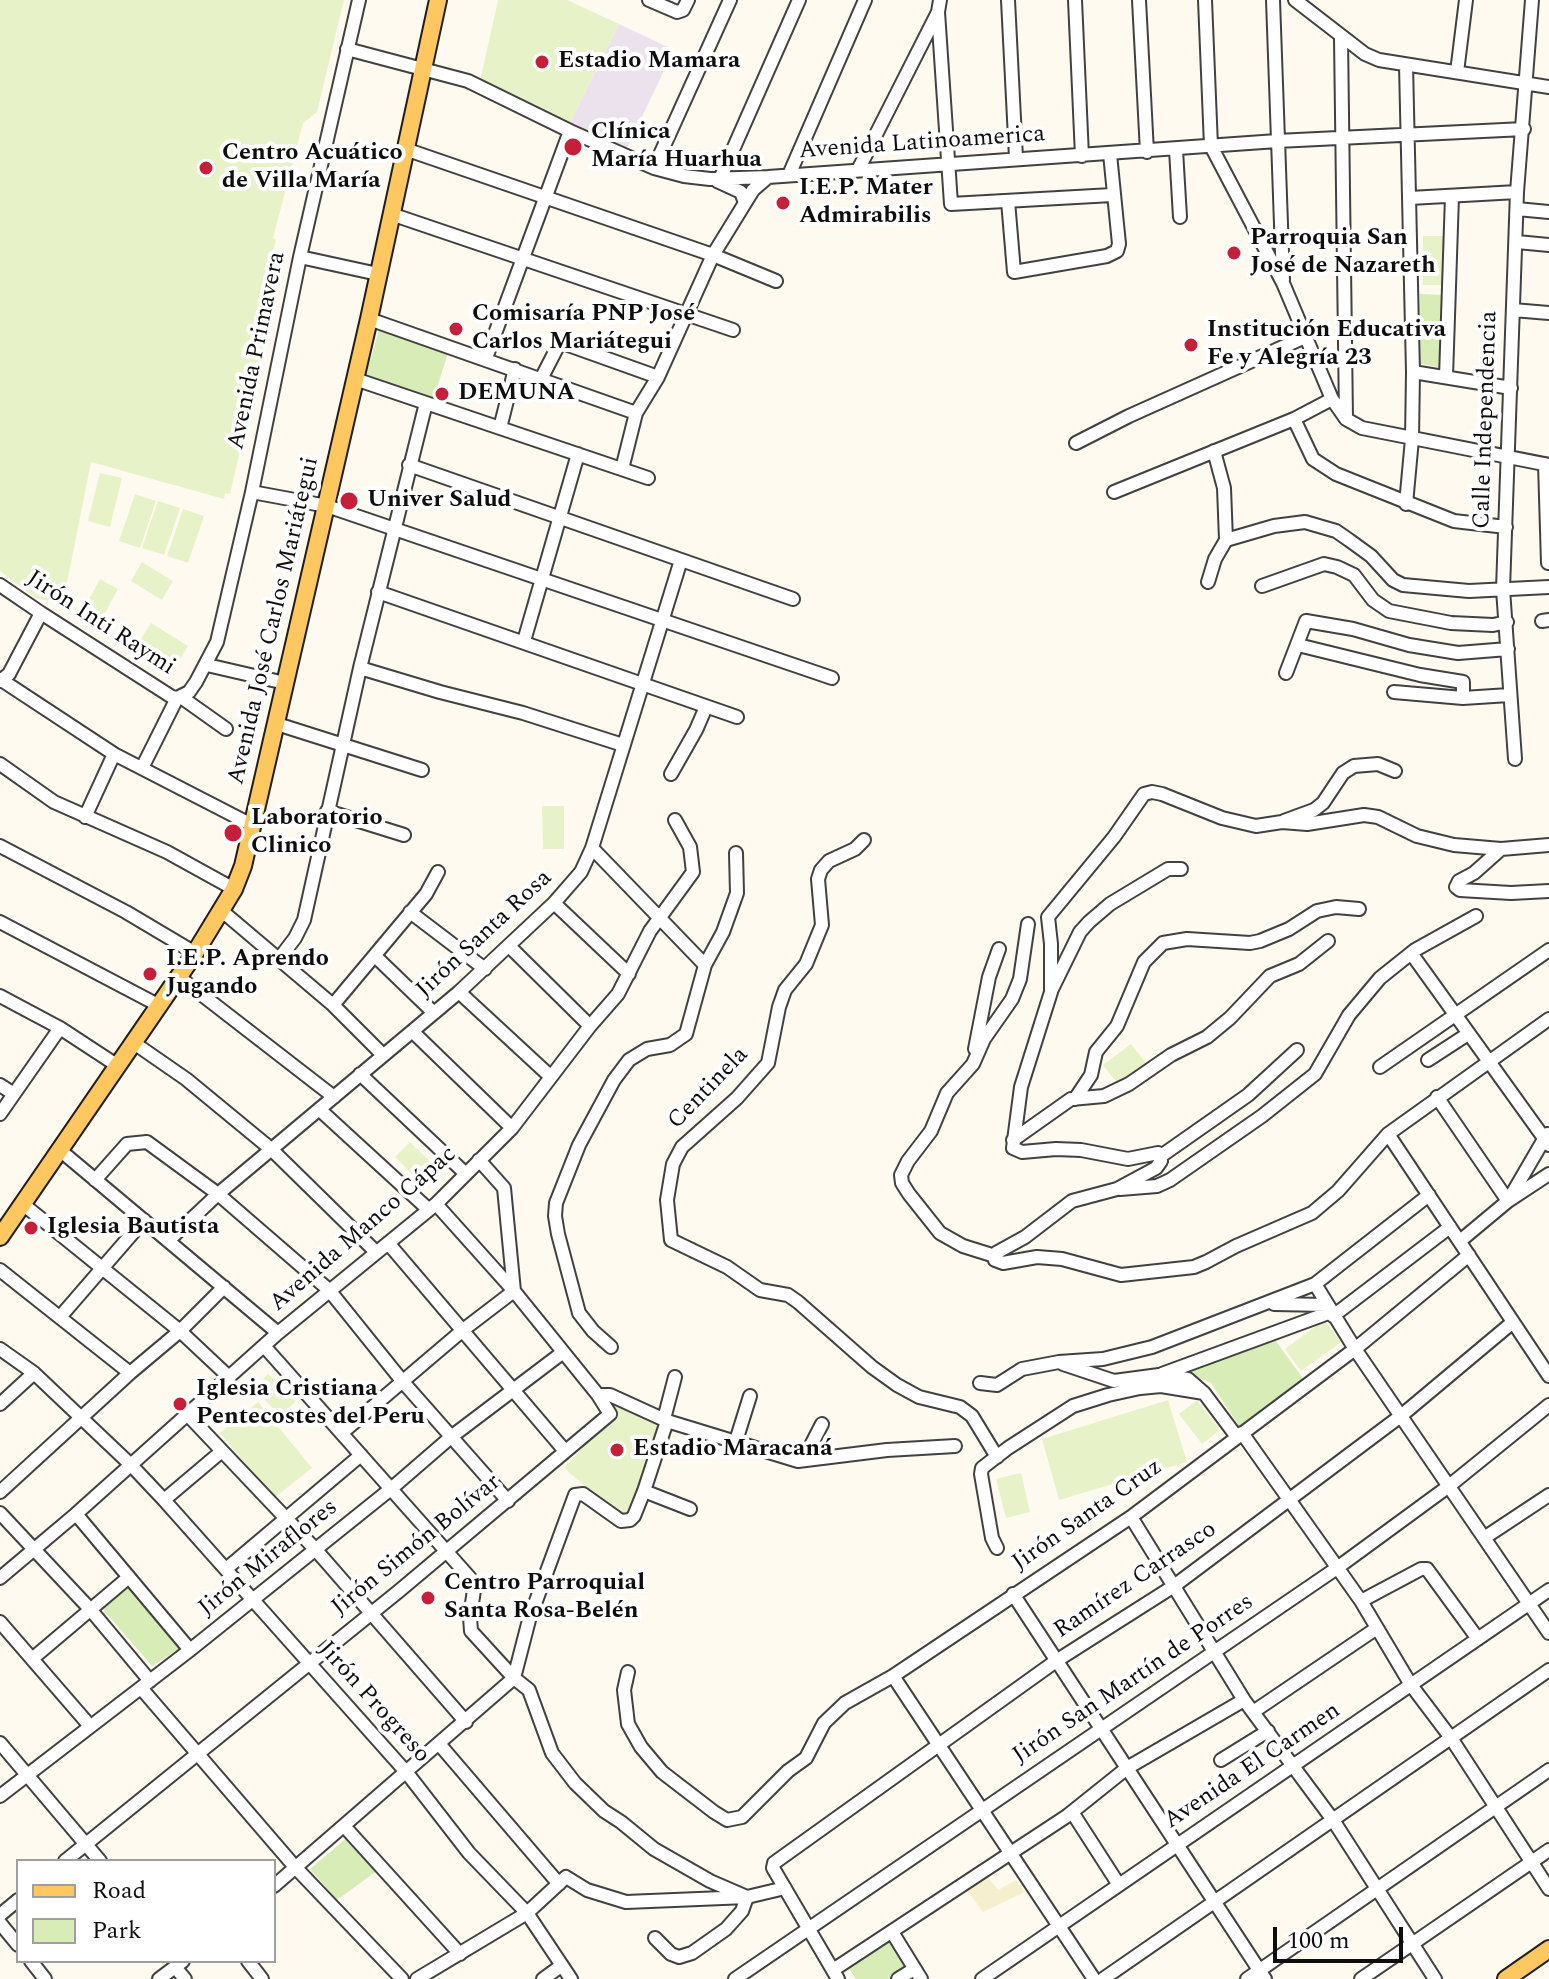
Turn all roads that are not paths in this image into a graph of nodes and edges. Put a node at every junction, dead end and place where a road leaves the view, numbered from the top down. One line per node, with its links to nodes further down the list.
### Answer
1 (359, 0): 18 (street, Avenida Primavera)
2 (438, 0): 20 (main road, Avenida José Carlos Mariátegui)
3 (649, 0): 4 (street)
4 (688, 0)
5 (730, 0): 37 (street)
6 (799, 0): 41 (street)
7 (865, 0): 39 (street)
8 (1008, 0): 35 (street)
9 (1075, 0): 34 (street)
10 (1139, 0): 32 (street)
11 (1205, 0): 29 (street)
12 (1273, 0): 28 (street)
13 (1295, 0): 17 (street)
14 (1466, 0): 21 (street)
15 (1532, 0): 22 (street, Calle Independencia)
16 (939, 6): 36 (street); 38 (street)
17 (1341, 38): 19 (street); 27 (street)
18 (347, 49): 20 (street, Avenida Latinoamerica); 56 (street, Avenida Primavera)
19 (1406, 65): 21 (street); 26 (street)
20 (423, 68): 25 (street, Avenida Latinoamerica); 30 (main road, Avenida José Carlos Mariátegui)
21 (1457, 72): 22 (street)
22 (1527, 83): 23 (street); 24 (street, Calle Independencia)
23 (1549, 87)
24 (1524, 129): 26 (street, Avenida Latinoamerica); 42 (street, Calle Independencia)
25 (570, 131): 37 (street, Avenida Latinoamerica); 45 (street)
26 (1407, 136): 27 (street, Avenida Latinoamerica); 46 (street)
27 (1342, 137): 28 (street, Avenida Latinoamerica); 79 (street)
28 (1277, 141): 29 (street, Avenida Latinoamerica); 60 (street)
29 (1211, 146): 31 (street, Avenida Latinoamerica); 60 (street)
30 (405, 149): 45 (street); 51 (main road, Avenida José Carlos Mariátegui)
31 (1176, 150): 32 (street, Avenida Latinoamerica); 52 (street)
32 (1147, 152): 33 (street, Avenida Latinoamerica)
33 (1110, 154): 34 (street, Avenida Latinoamerica); 43 (street)
34 (1082, 156): 35 (street, Avenida Latinoamerica)
35 (1016, 158): 36 (street, Avenida Latinoamerica)
36 (949, 163): 38 (street, Avenida Latinoamerica); 47 (street)
37 (654, 168): 41 (street, Avenida Latinoamerica)
38 (858, 170): 39 (street, Avenida Latinoamerica)
39 (789, 175): 40 (street, Avenida Latinoamerica)
40 (768, 177): 41 (street, Avenida Latinoamerica); 48 (street)
41 (715, 179): 48 (street)
42 (1517, 192): 44 (street); 49 (street, Calle Independencia)
43 (1112, 195): 47 (street); 47 (street)
44 (1452, 196): 46 (street); 71 (street)
45 (544, 197): 55 (street); 57 (street)
46 (1410, 198): 69 (street)
47 (1008, 201)
48 (745, 203): 55 (street)
49 (1517, 209): 50 (street); 53 (street, Calle Independencia)
50 (1549, 212)
51 (391, 214): 57 (street); 58 (main road, Avenida José Carlos Mariátegui)
52 (1180, 217)
53 (1517, 242): 54 (street); 61 (street, Calle Independencia)
54 (1549, 245)
55 (713, 255): 59 (street); 63 (street)
56 (300, 257): 58 (street); 90 (street, Avenida Primavera)
57 (523, 260): 63 (street); 67 (street)
58 (378, 274): 64 (main road, Avenida José Carlos Mariátegui)
59 (776, 281)
60 (1283, 283): 66 (street)
61 (1513, 310): 62 (street); 74 (street, Calle Independencia)
62 (1549, 313)
63 (688, 314): 65 (street); 70 (street)
64 (369, 319): 67 (street); 72 (main road, Avenida José Carlos Mariátegui)
65 (733, 330)
66 (1305, 337): 75 (street); 82 (street)
67 (486, 358): 68 (street)
68 (515, 369): 73 (street); 80 (street)
69 (1413, 372): 71 (street); 81 (street)
70 (658, 377): 73 (street); 77 (street)
71 (1446, 377): 74 (street)
72 (355, 379): 76 (street); 93 (main road, Avenida José Carlos Mariátegui)
73 (541, 379): 77 (street)
74 (1511, 388): 85 (street, Calle Independencia)
75 (1332, 399): 78 (street); 79 (street)
76 (426, 403): 80 (street); 87 (street)
77 (636, 413): 88 (street)
78 (1294, 419): 83 (street); 92 (street)
79 (1346, 419): 81 (street)
80 (500, 428): 84 (street)
81 (1412, 439): 85 (street); 92 (street)
82 (1076, 443)
83 (1214, 451): 91 (street); 97 (street)
84 (578, 454): 88 (street); 94 (street)
85 (1507, 457): 86 (street); 95 (street, Calle Independencia)
86 (1547, 464): 99 (street)
87 (409, 465): 94 (street); 96 (street)
88 (622, 469): 89 (street)
89 (648, 478)
90 (252, 492): 93 (street); 114 (street, Avenida Primavera)
91 (1114, 492)
92 (1406, 504): 95 (street)
93 (327, 506): 96 (street); 119 (main road, Avenida José Carlos Mariátegui)
94 (560, 518): 98 (street); 100 (street)
95 (1506, 527): 105 (street, Calle Independencia)
96 (394, 529): 100 (street); 106 (street)
97 (1226, 540): 101 (street); 105 (street)
98 (681, 560): 107 (street); 109 (street, Jirón Santa Rosa)
99 (1548, 563)
100 (541, 579): 109 (street); 111 (street)
101 (1208, 582)
102 (0, 585): 108 (street, Jirón Inti Raymi)
103 (1262, 586): 110 (street)
104 (1549, 587): 105 (street)
105 (1503, 589): 110 (street, Calle Independencia)
106 (378, 592): 111 (street); 115 (street)
107 (793, 599)
108 (41, 613): 118 (street); 123 (street, Jirón Inti Raymi)
109 (663, 619): 117 (street); 120 (street, Jirón Santa Rosa)
110 (1507, 622): 113 (street, Calle Independencia)
111 (524, 641): 120 (street)
112 (1298, 645): 113 (street); 116 (street); 124 (street)
113 (1508, 649): 122 (street, Calle Independencia)
114 (207, 665): 119 (street); 123 (street, Avenida Primavera)
115 (360, 668): 129 (street); 130 (street)
116 (1286, 673)
117 (832, 678)
118 (0, 680): 131 (street)
119 (285, 683): 127 (main road, Avenida José Carlos Mariátegui)
120 (643, 684): 125 (street); 130 (street, Jirón Santa Rosa)
121 (1394, 692): 124 (street)
122 (1509, 695): 124 (street); 132 (street, Calle Independencia)
123 (179, 698): 128 (street, Jirón Inti Raymi); 134 (street, Avenida Primavera)
124 (1463, 698)
125 (706, 707): 126 (street); 137 (street)
126 (737, 717)
127 (277, 724): 129 (street); 142 (main road, Avenida José Carlos Mariátegui)
128 (226, 729)
129 (343, 744): 135 (street); 138 (street)
130 (623, 745): 147 (street, Jirón Santa Rosa)
131 (114, 754): 134 (street); 139 (street)
132 (1515, 759)
133 (0, 764): 139 (street)
134 (142, 768): 142 (street)
135 (422, 770)
136 (1395, 771): 141 (street)
137 (671, 774)
138 (327, 811): 143 (street); 169 (street)
139 (85, 817): 152 (street)
140 (675, 820): 159 (street, Avenida Manco Cápac)
141 (1282, 822): 148 (street); 175 (street)
142 (252, 825): 152 (main road, Avenida José Carlos Mariátegui)
143 (404, 835)
144 (864, 840): 275 (street, Centinela)
145 (1549, 845): 148 (street)
146 (0, 846): 166 (street)
147 (592, 848): 154 (street, Jirón Santa Rosa); 159 (street)
148 (1501, 849): 153 (street)
149 (736, 853): 170 (street)
150 (1181, 869): 175 (street)
151 (438, 872): 157 (street)
152 (234, 889): 156 (main road, Avenida José Carlos Mariátegui)
153 (1549, 891)
154 (554, 903): 163 (street, Jirón Santa Rosa); 172 (street)
155 (1359, 909): 200 (street)
156 (222, 911): 166 (main road, Avenida José Carlos Mariátegui); 169 (street)
157 (410, 912): 168 (street); 171 (street)
158 (1476, 916): 167 (street)
159 (660, 918): 170 (street); 172 (street, Avenida Manco Cápac)
160 (0, 922): 177 (street)
161 (1028, 924): 191 (street)
162 (1328, 941): 200 (street)
163 (509, 946): 171 (street, Jirón Santa Rosa); 182 (street)
164 (999, 949): 191 (street)
165 (1549, 950): 180 (street)
166 (195, 953): 173 (main road, Avenida José Carlos Mariátegui)
167 (1411, 953): 180 (street); 214 (street)
168 (375, 956): 178 (street); 179 (street)
169 (279, 959): 178 (street)
170 (705, 965): 243 (street)
171 (485, 969): 174 (street, Jirón Santa Rosa)
172 (629, 974): 182 (street, Avenida Manco Cápac)
173 (179, 977): 177 (main road, Avenida José Carlos Mariátegui); 198 (street)
174 (459, 992): 179 (street, Jirón Santa Rosa); 195 (street)
175 (1051, 992): 206 (street)
176 (0, 996): 183 (street)
177 (158, 1005): 186 (main road, Avenida José Carlos Mariátegui)
178 (333, 1005): 188 (street)
179 (434, 1013): 184 (street, Jirón Santa Rosa)
180 (1455, 1014): 185 (street); 193 (street)
181 (1549, 1019): 190 (street)
182 (590, 1026): 195 (street, Avenida Manco Cápac)
183 (60, 1028): 192 (street); 197 (street)
184 (413, 1032): 188 (street, Jirón Santa Rosa); 203 (street)
185 (1468, 1034): 189 (street); 190 (street)
186 (134, 1043): 192 (main road, Avenida José Carlos Mariátegui); 207 (street)
187 (1297, 1050): 209 (street)
188 (383, 1055): 194 (street, Jirón Santa Rosa)
189 (1428, 1060)
190 (1487, 1061): 199 (street); 205 (street)
191 (973, 1064): 228 (street)
192 (118, 1066): 208 (main road, Avenida José Carlos Mariátegui)
193 (1380, 1067)
194 (360, 1074): 198 (street, Jirón Santa Rosa); 211 (street)
195 (551, 1077): 203 (street, Avenida Manco Cápac)
196 (0, 1085): 197 (street)
197 (14, 1094): 202 (street)
198 (334, 1097): 201 (street, Jirón Santa Rosa)
199 (1437, 1097): 204 (street); 217 (street)
200 (1075, 1099): 206 (street)
201 (320, 1110): 207 (street, Jirón Santa Rosa); 219 (street)
202 (0, 1114)
203 (512, 1128): 210 (street, Avenida Manco Cápac)
204 (1388, 1134): 216 (street); 228 (street)
205 (1548, 1138): 217 (street)
206 (1013, 1140): 209 (street)
207 (271, 1149): 215 (street, Jirón Santa Rosa); 226 (street)
208 (61, 1151): 213 (street); 218 (main road, Avenida José Carlos Mariátegui)
209 (1161, 1156): 214 (street)
210 (479, 1160): 211 (street, Avenida Manco Cápac); 234 (street)
211 (466, 1174): 219 (street, Avenida Manco Cápac)
212 (1549, 1174): 217 (street)
213 (95, 1180): 215 (street); 220 (street)
214 (1117, 1189): 228 (street)
215 (218, 1194): 223 (street, Jirón Santa Rosa); 233 (street)
216 (1429, 1195): 221 (street); 231 (street)
217 (1508, 1201): 224 (street)
218 (24, 1205): 222 (main road, Avenida José Carlos Mariátegui); 229 (street)
219 (432, 1206): 225 (street, Avenida Manco Cápac); 234 (street)
220 (144, 1220): 223 (street); 229 (street)
221 (1450, 1227): 224 (street); 236 (street)
222 (0, 1237)
223 (168, 1241): 232 (street)
224 (1460, 1241): 227 (street)
225 (388, 1243): 226 (street, Avenida Manco Cápac); 239 (street)
226 (376, 1252): 233 (street, Avenida Manco Cápac)
227 (1469, 1255): 238 (street); 245 (street, Jirón Santa Cruz)
228 (995, 1256)
229 (102, 1268): 237 (street); 240 (street)
230 (0, 1270): 237 (street)
231 (1315, 1284): 235 (street); 236 (street)
232 (224, 1287): 240 (street); 241 (street)
233 (329, 1290): 241 (street, Avenida Manco Cápac); 254 (street)
234 (514, 1291): 239 (street); 246 (street)
235 (1266, 1304): 236 (street); 247 (street)
236 (1330, 1311): 245 (street); 250 (street)
237 (60, 1317): 249 (street)
238 (1513, 1322): 251 (street); 263 (street, Ramírez Carrasco)
239 (463, 1330): 254 (street); 256 (street)
240 (180, 1331): 249 (street); 252 (street)
241 (278, 1333): 242 (street, Avenida Manco Cápac)
242 (264, 1346): 252 (street, Avenida Manco Cápac); 267 (street)
243 (611, 1347)
244 (0, 1349): 248 (street, Jirón Progreso)
245 (1355, 1349): 263 (street); 268 (street, Jirón Santa Cruz)
246 (562, 1353): 256 (street, Jirón Miraflores); 258 (street)
247 (1059, 1362): 250 (street); 255 (street)
248 (34, 1373): 260 (street); 264 (street, Jirón Progreso)
249 (130, 1373): 264 (street)
250 (1159, 1375): 257 (street)
251 (1549, 1376)
252 (229, 1377): 262 (street, Avenida Manco Cápac)
253 (675, 1377): 265 (street)
254 (403, 1382): 267 (street); 269 (street)
255 (980, 1383)
256 (515, 1390): 269 (street, Jirón Miraflores); 273 (street)
257 (1204, 1393): 268 (street); 275 (street)
258 (598, 1395): 265 (street); 273 (street, Jirón Simón Bolívar)
259 (750, 1396): 270 (street)
260 (0, 1404)
261 (1549, 1405): 278 (street, Jirón San Martín de Porres)
262 (188, 1415): 272 (street); 277 (street, Avenida Manco Cápac)
263 (1402, 1415): 278 (street); 284 (street, Ramírez Carrasco)
264 (81, 1417): 277 (street, Jirón Progreso); 281 (street)
265 (666, 1420): 270 (street); 280 (street)
266 (822, 1424): 276 (street)
267 (343, 1432): 274 (street)
268 (1240, 1435): 284 (street); 289 (street, Jirón Santa Cruz)
269 (451, 1437): 279 (street, Jirón Miraflores); 285 (street)
270 (736, 1441): 276 (street)
271 (955, 1446): 276 (street)
272 (222, 1451): 283 (street); 290 (street)
273 (565, 1451): 285 (street, Jirón Simón Bolívar)
274 (361, 1455): 279 (street); 290 (street)
275 (997, 1457): 292 (street)
276 (798, 1461)
277 (131, 1465): 283 (street, Jirón Progreso); 288 (street, Avenida Manco Cápac)
278 (1449, 1486): 291 (street); 296 (street, Jirón San Martín de Porres)
279 (392, 1488): 294 (street, Jirón Miraflores); 295 (street)
280 (644, 1491): 286 (street); 320 (street)
281 (0, 1492)
282 (1549, 1495): 291 (street)
283 (164, 1500): 297 (street, Jirón Progreso)
284 (1291, 1500): 296 (street); 300 (street, Ramírez Carrasco)
285 (508, 1501): 295 (street, Jirón Simón Bolívar)
286 (690, 1509)
287 (0, 1513): 293 (street)
288 (76, 1514): 293 (street, Avenida Manco Cápac); 298 (street)
289 (1131, 1517): 300 (street); 302 (street, Jirón Santa Cruz)
290 (286, 1518): 294 (street); 297 (street)
291 (1484, 1538): 305 (street)
292 (997, 1548)
293 (36, 1549): 299 (street, Avenida Manco Cápac); 306 (street)
294 (316, 1550): 303 (street, Jirón Miraflores); 307 (street)
295 (448, 1551): 307 (street, Jirón Simón Bolívar); 320 (street)
296 (1337, 1568): 304 (street); 313 (street, Jirón San Martín de Porres)
297 (226, 1569): 303 (street, Jirón Progreso)
298 (129, 1577): 306 (street); 312 (street)
299 (0, 1578)
300 (1174, 1586): 313 (street); 315 (street, Ramírez Carrasco)
301 (1549, 1590): 305 (street, Avenida El Carmen)
302 (1013, 1594): 315 (street); 319 (street, Jirón Santa Cruz)
303 (253, 1600): 312 (street, Jirón Miraflores); 316 (street, Jirón Progreso)
304 (1361, 1601): 309 (street); 311 (street)
305 (1528, 1605): 310 (street); 311 (street, Avenida El Carmen)
306 (90, 1609): 314 (street); 321 (street)
307 (370, 1613): 316 (street, Jirón Simón Bolívar); 325 (street)
308 (0, 1622): 314 (street)
309 (1377, 1628): 322 (street); 324 (street)
310 (1549, 1633)
311 (1478, 1639): 322 (street, Avenida El Carmen)
312 (190, 1650): 321 (street, Jirón Miraflores)
313 (1214, 1653): 323 (street); 327 (street, Jirón San Martín de Porres)
314 (32, 1659): 326 (street)
315 (1056, 1661): 327 (street); 332 (street, Ramírez Carrasco)
316 (309, 1664): 333 (street, Jirón Simón Bolívar); 338 (street, Jirón Progreso)
317 (1549, 1670): 329 (street)
318 (628, 1672): 319 (street, Jirón Santa Cruz)
319 (893, 1676): 332 (street)
320 (514, 1678): 325 (street); 360 (street)
321 (146, 1685): 326 (street, Jirón Miraflores); 333 (street)
322 (1411, 1685): 329 (street); 335 (street, Avenida El Carmen)
323 (1244, 1700): 324 (street); 336 (street)
324 (1253, 1712): 328 (street)
325 (466, 1722): 331 (street)
326 (90, 1726): 339 (street, Jirón Miraflores)
327 (1101, 1730): 336 (street); 342 (street, Jirón San Martín de Porres)
328 (1268, 1731): 334 (street); 335 (street)
329 (1451, 1738): 341 (street); 344 (street)
330 (0, 1743): 339 (street)
331 (440, 1745): 338 (street); 354 (street)
332 (939, 1745): 342 (street); 357 (street, Ramírez Carrasco)
333 (196, 1755): 346 (street, Jirón Simón Bolívar); 353 (street)
334 (1221, 1760)
335 (1294, 1766): 344 (street); 347 (street, Avenida El Carmen)
336 (1127, 1768): 343 (street); 347 (street)
337 (1549, 1770): 341 (street)
338 (407, 1773): 345 (street); 363 (street, Jirón Progreso)
339 (27, 1775): 340 (street, Jirón Miraflores); 346 (street)
340 (0, 1796)
341 (1494, 1807): 352 (street); 358 (street)
342 (982, 1809): 349 (street); 367 (street, Jirón San Martín de Porres)
343 (1072, 1812): 349 (street); 356 (street)
344 (1333, 1820): 358 (street); 362 (street)
345 (344, 1826): 353 (street); 373 (street)
346 (86, 1844): 350 (street, Jirón Simón Bolívar); 351 (street)
347 (1177, 1845): 356 (street, Avenida El Carmen); 362 (street)
348 (1549, 1850): 352 (street)
349 (1011, 1854): 366 (street); 368 (street)
350 (67, 1859)
351 (98, 1859)
352 (1532, 1862): 359 (street); 371 (street)
353 (295, 1867): 355 (street); 386 (street)
354 (562, 1880): 360 (street); 363 (street)
355 (276, 1884)
356 (1119, 1885): 366 (street, Avenida El Carmen)
357 (785, 1888): 360 (street); 367 (street)
358 (1375, 1888): 371 (street); 380 (street)
359 (1549, 1889)
360 (747, 1897): 369 (street)
361 (16, 1902): 364 (street)
362 (1214, 1902): 380 (street); 393 (street)
363 (527, 1913): 373 (street); 377 (street, Jirón Progreso)
364 (0, 1915)
365 (0, 1923): 370 (street)
366 (1058, 1925): 391 (street, Avenida El Carmen); 392 (street)
367 (809, 1929): 378 (street); 381 (street, Jirón San Martín de Porres)
368 (892, 1932): 378 (street); 379 (street)
369 (655, 1938)
370 (16, 1943)
371 (1412, 1944): 395 (street); 396 (street)
372 (1549, 1949): 397 (main road)
373 (460, 1954): 387 (street)
374 (33, 1963): 382 (street)
375 (180, 1963): 383 (street); 384 (street)
376 (250, 1963): 385 (street)
377 (561, 1966): 388 (street); 389 (street, Jirón Progreso)
378 (836, 1974)
379 (917, 1974): 390 (street)
380 (1262, 1974): 394 (street)
381 (744, 1976)
382 (45, 1979)
383 (159, 1979)
384 (185, 1979)
385 (262, 1979)
386 (402, 1979)
387 (417, 1979)
388 (543, 1979)
389 (571, 1979)
390 (898, 1979)
391 (982, 1979)
392 (1094, 1979)
393 (1103, 1979)
394 (1247, 1979)
395 (1361, 1979)
396 (1435, 1979)
397 (1506, 1979)

